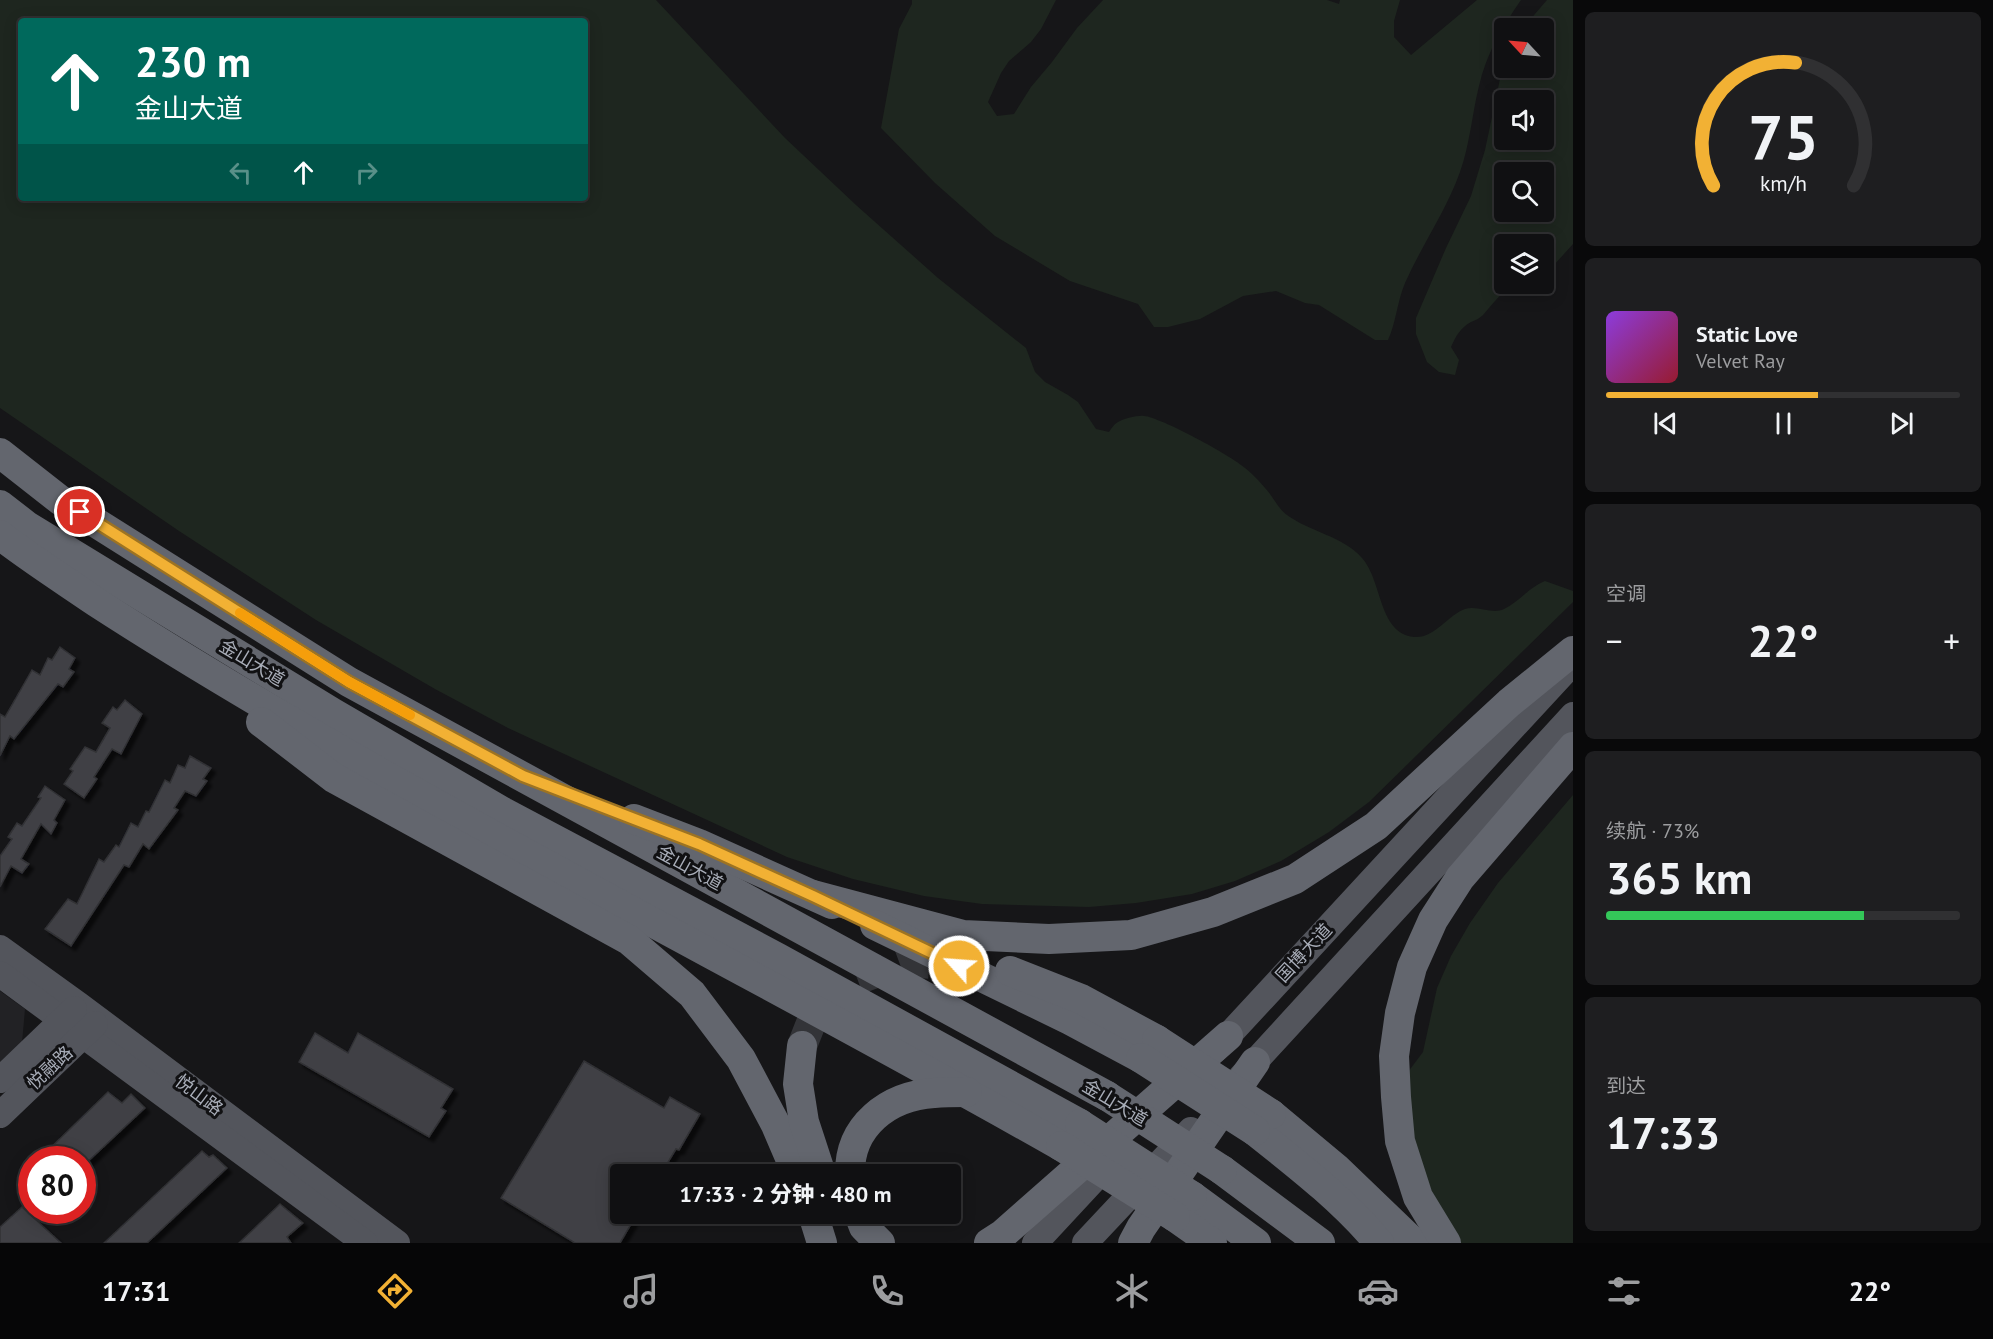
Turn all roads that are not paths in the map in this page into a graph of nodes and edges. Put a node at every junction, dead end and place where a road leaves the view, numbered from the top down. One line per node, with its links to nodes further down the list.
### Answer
1 (0, 453): 9 (highway, 金山大道)
2 (0, 506): 27 (highway, 金山大道, bridge)
3 (0, 535): 4 (highway)
4 (157, 642): 21 (highway); 24 (highway)
5 (1573, 651): 10 (highway)
6 (1573, 662): 16 (main road, 国博大道)
7 (1573, 715): 19 (main road, 国博大道)
8 (1573, 747): 45 (highway)
9 (523, 776): 10 (highway); 43 (highway, 金山大道, bridge)
10 (813, 896): 18 (highway)
11 (0, 948): 14 (main road, 悦山路)
12 (1009, 971): 18 (highway)
13 (0, 974): 14 (main road, 悦山路)
14 (71, 1012): 15 (main road, 悦山路); 20 (main road, 悦融路)
15 (91, 1028): 22 (main road, 悦融路); 32 (main road, 悦山路); 33 (main road, 悦山路)
16 (1227, 1036): 37 (highway); 38 (main road, 国博大道)
17 (802, 1046): 25 (highway)
18 (1149, 1049): 23 (highway, bridge)
19 (1255, 1062): 39 (main road, 国博大道); 40 (highway)
20 (0, 1080)
21 (967, 1092): 26 (highway); 27 (highway, bridge)
22 (0, 1115)
23 (1263, 1122): 31 (highway); 44 (highway)
24 (793, 1164)
25 (817, 1164)
26 (850, 1164)
27 (1184, 1207): 41 (highway); 42 (highway, 金山大道)
28 (816, 1224): 34 (highway)
29 (835, 1224): 35 (highway)
30 (863, 1224): 36 (highway)
31 (1371, 1234)
32 (365, 1243)
33 (397, 1243)
34 (822, 1243)
35 (840, 1243)
36 (880, 1243)
37 (989, 1243)
38 (1035, 1243)
39 (1084, 1243)
40 (1133, 1243)
41 (1212, 1243)
42 (1256, 1243)
43 (1320, 1243)
44 (1414, 1243)
45 (1446, 1243)

